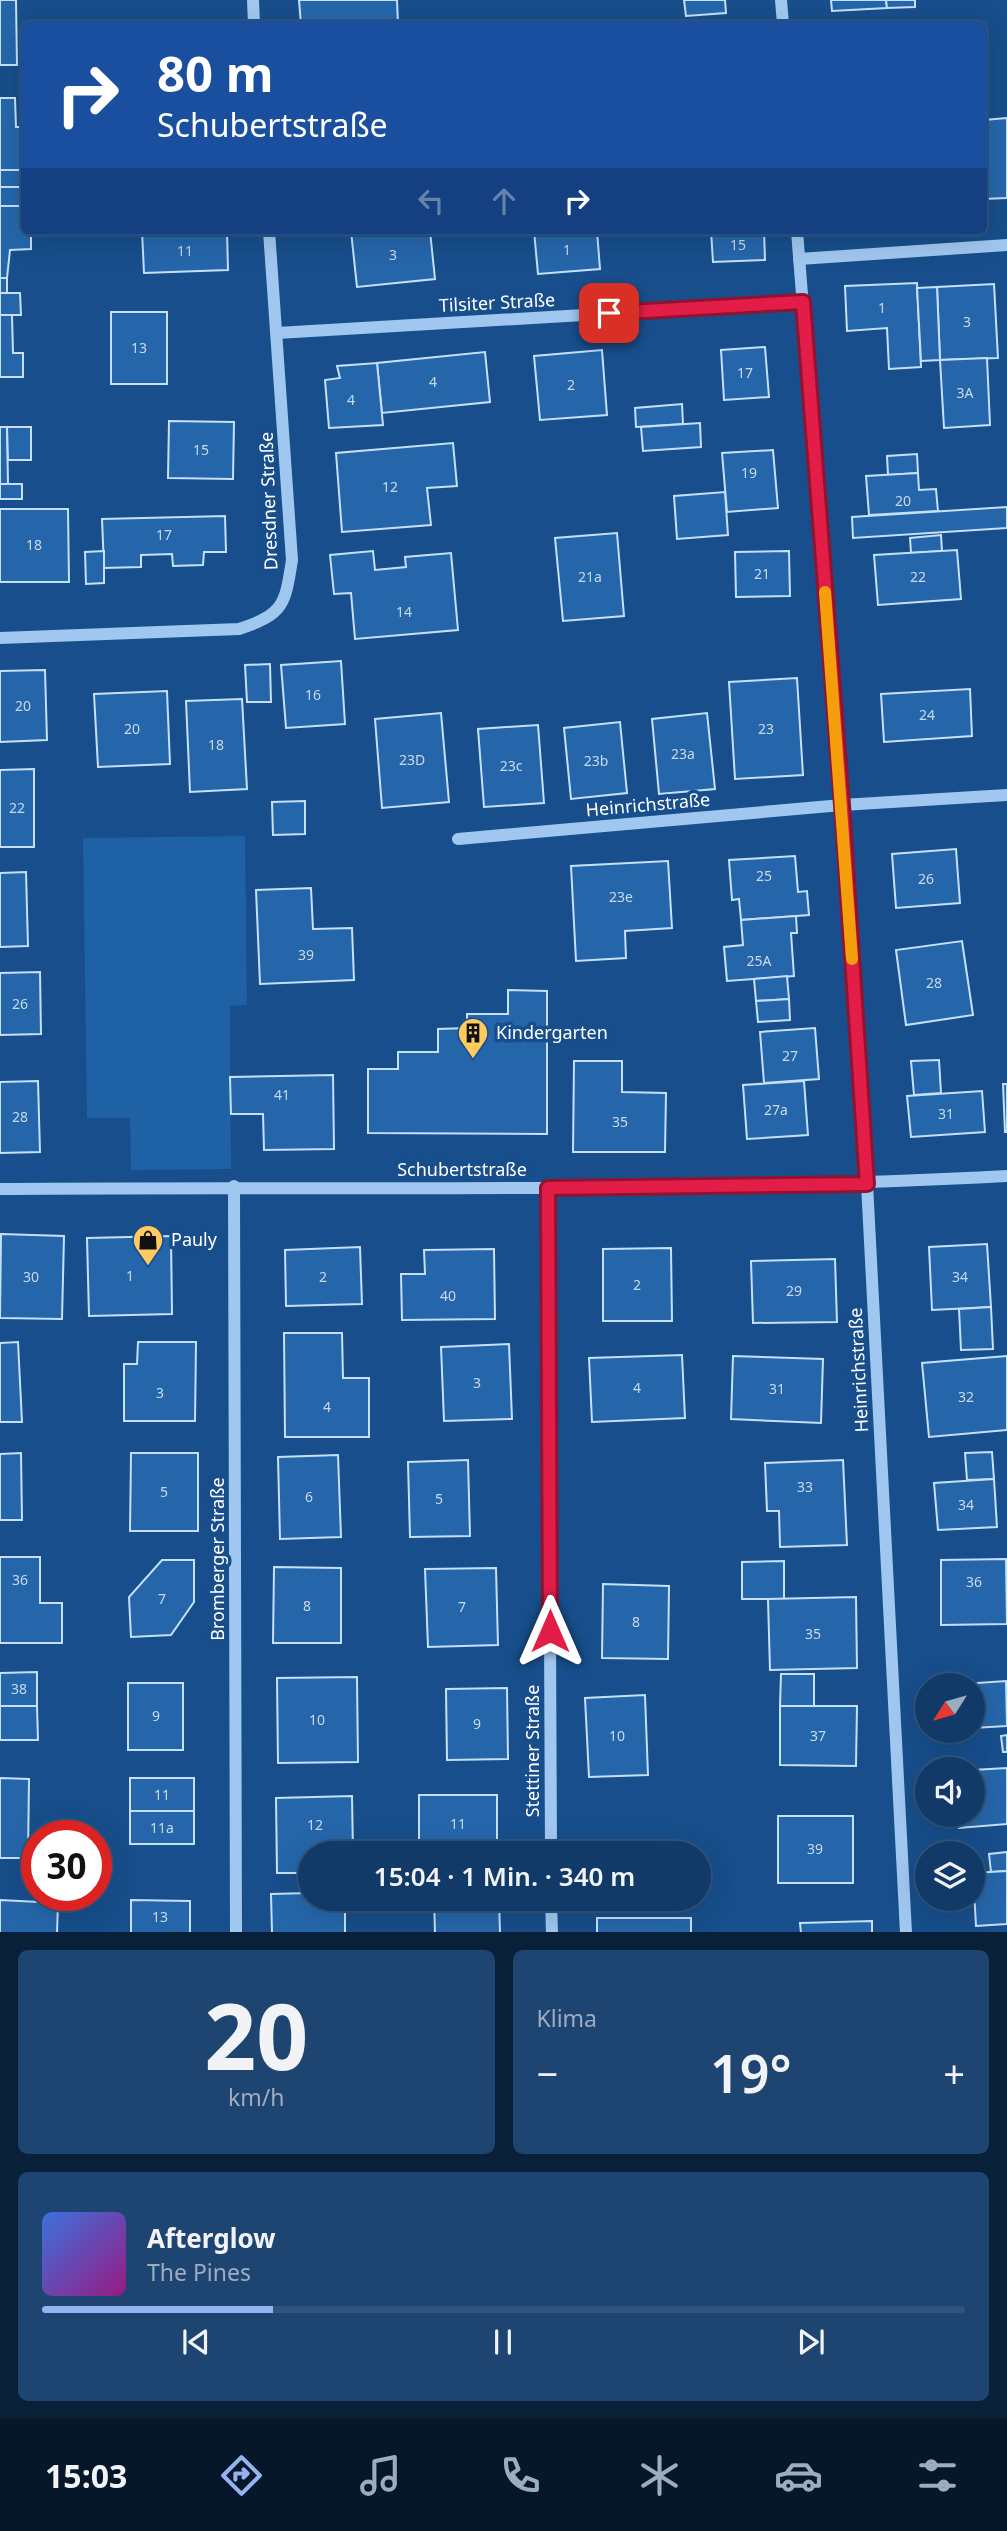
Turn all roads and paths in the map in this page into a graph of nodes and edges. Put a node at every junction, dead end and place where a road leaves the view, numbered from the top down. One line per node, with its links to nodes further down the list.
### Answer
1 (253, 0): 3 (street)
2 (781, 0): 4 (street)
3 (254, 21)
4 (783, 21)
5 (269, 235): 10 (street, Dresdner Straße)
6 (797, 235): 8 (street, Heinrichstraße)
7 (1007, 245): 8 (street)
8 (799, 260): 9 (street, Heinrichstraße)
9 (803, 302): 10 (street, Tilsiter Straße); 13 (street, Heinrichstraße)
10 (277, 333): 11 (street, Dresdner Straße)
11 (0, 638)
12 (1007, 795): 13 (street)
13 (842, 805): 14 (street, Heinrichstraße); 16 (street, Heinrichstraße)
14 (458, 839)
15 (1007, 1177): 16 (street, Schubertstraße)
16 (867, 1184): 18 (street, Schubertstraße); 24 (street, Heinrichstraße)
17 (234, 1186): 18 (street, Schubertstraße); 19 (street, Schubertstraße); 22 (street, Bromberger Straße)
18 (548, 1188): 20 (street, Stettiner Straße)
19 (0, 1189)
20 (551, 1841)
21 (551, 1911): 23 (street)
22 (236, 1932)
23 (552, 1932)
24 (906, 1932)

